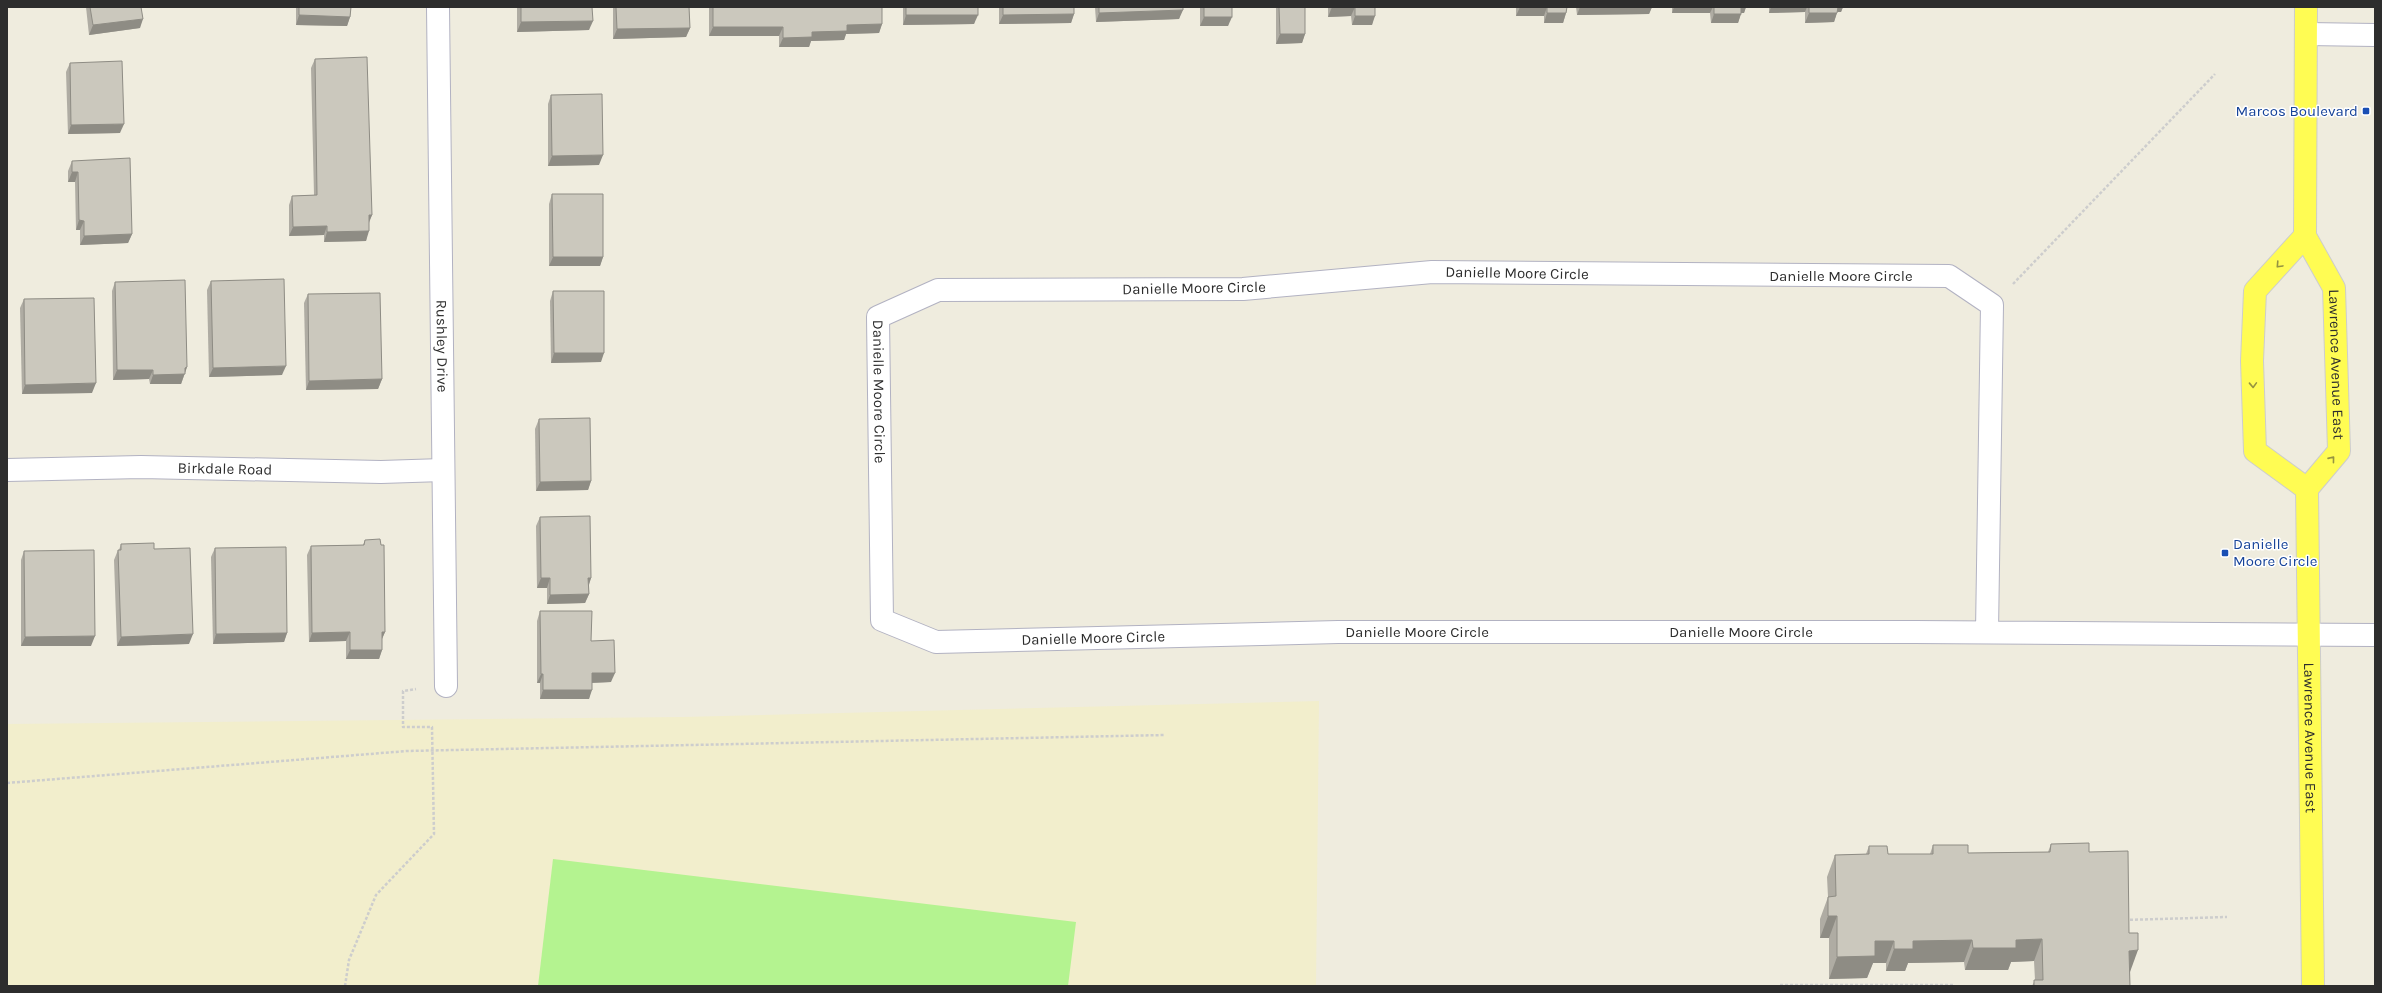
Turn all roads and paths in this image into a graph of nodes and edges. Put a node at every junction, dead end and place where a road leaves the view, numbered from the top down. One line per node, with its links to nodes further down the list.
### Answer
1 (438, 7): 9 (street, Rushley Drive)
2 (2306, 7): 3 (main road, Lawrence Avenue East)
3 (2307, 34): 4 (street); 6 (main road, Lawrence Avenue East)
4 (2375, 35)
5 (2215, 74): 7 (path)
6 (2305, 236): 10 (main road, Lawrence Avenue East, one-way to 6); 10 (main road, one-way to 10)
7 (1992, 305): 11 (street); 11 (street, Danielle Moore Circle)
8 (7, 470): 9 (street, Birkdale Road)
9 (443, 470): 14 (street, Rushley Drive)
10 (2307, 489): 12 (main road, Lawrence Avenue East)
11 (1987, 632): 12 (street, Danielle Moore Circle)
12 (2310, 635): 13 (street, Danielle Moore Circle); 25 (main road, Lawrence Avenue East)
13 (2375, 635)
14 (446, 686)
15 (402, 705): 17 (path)
16 (1165, 735): 17 (path)
17 (432, 751): 18 (path); 23 (path)
18 (7, 783)
19 (2227, 917): 20 (path)
20 (2120, 920)
21 (1780, 985): 24 (path)
22 (1953, 985): 24 (path)
23 (345, 986)
24 (1874, 986)
25 (2313, 986)

